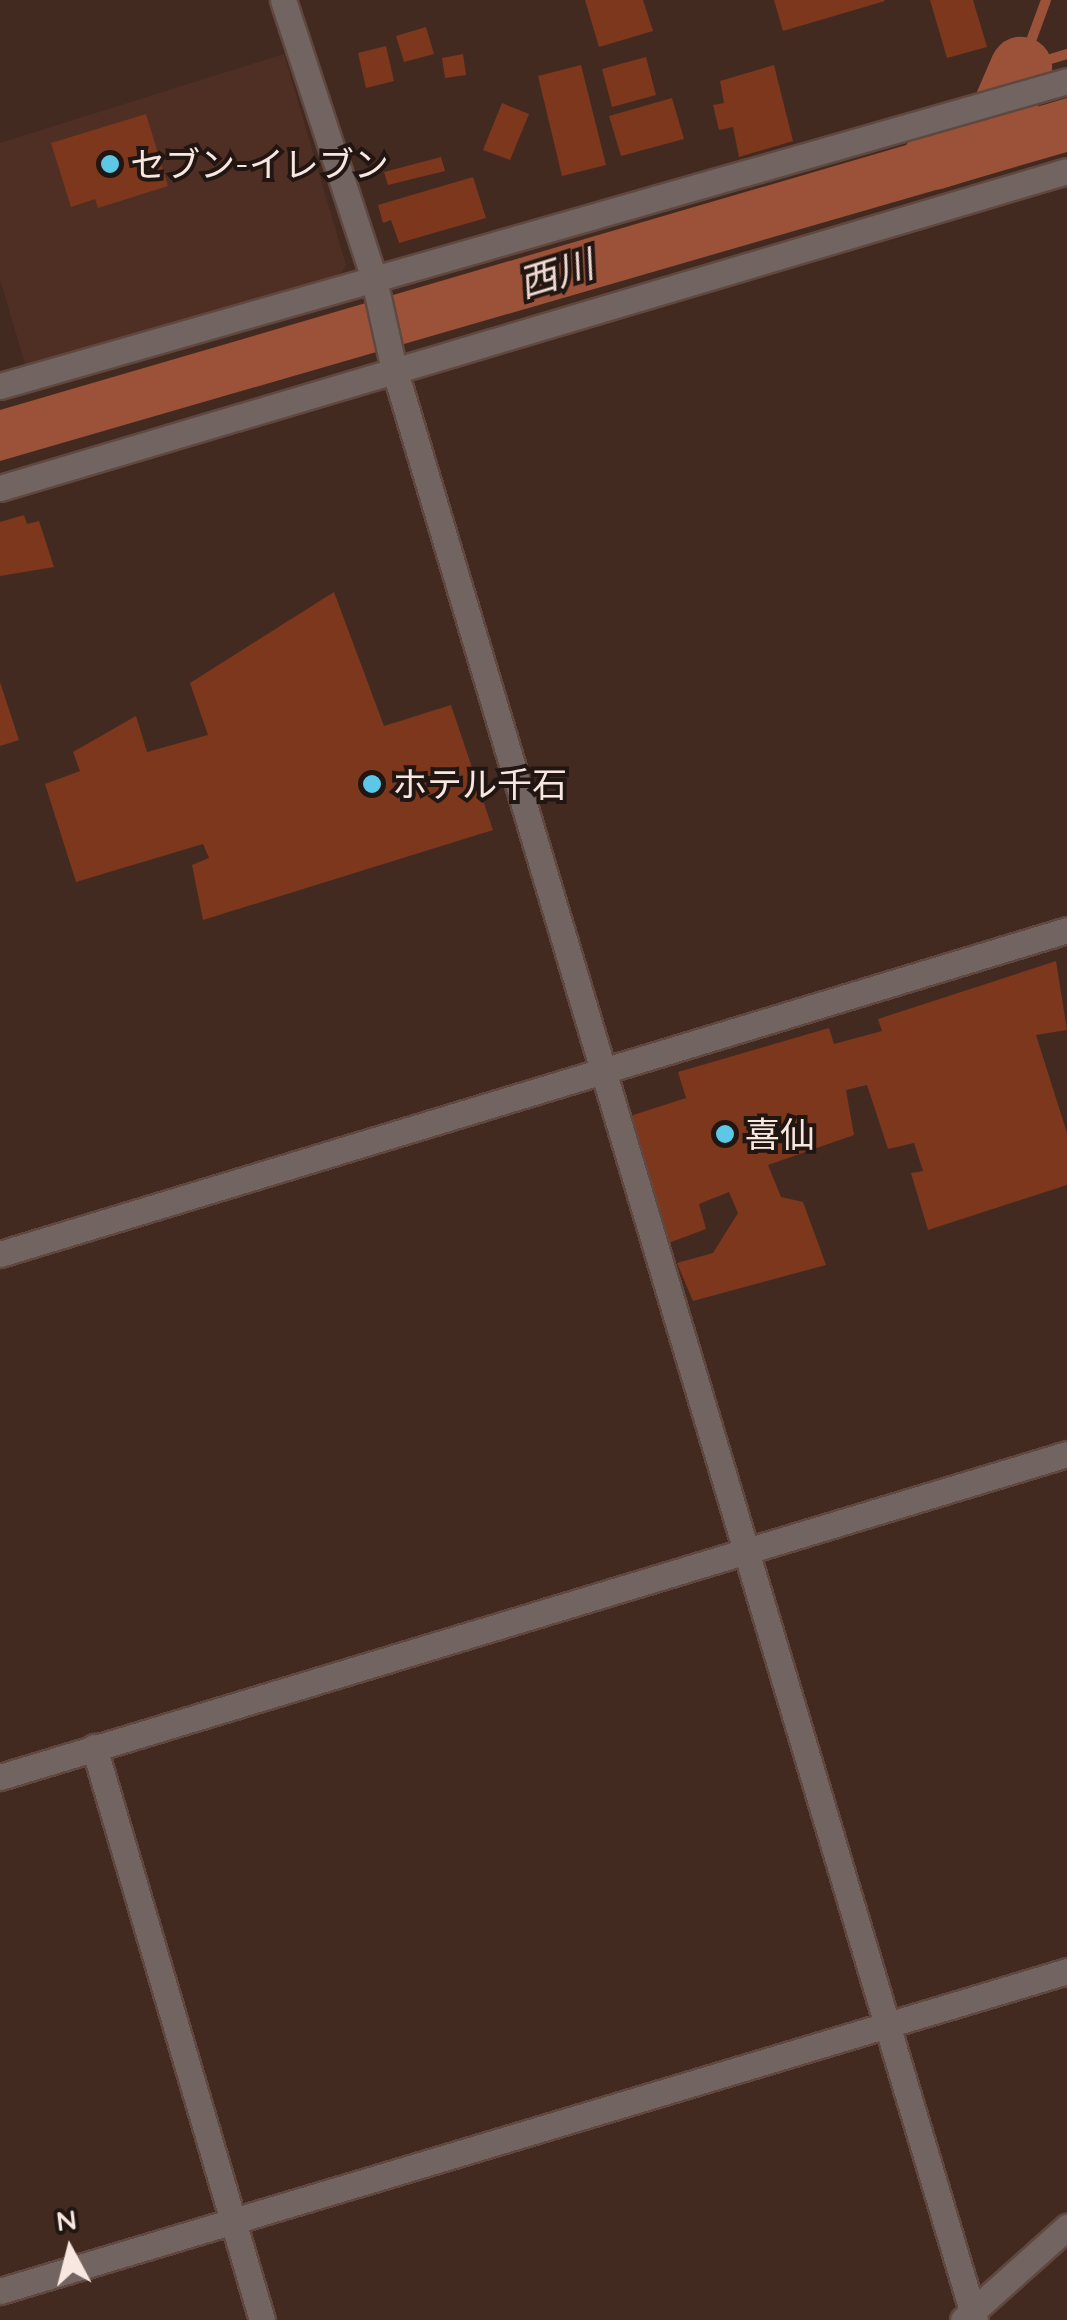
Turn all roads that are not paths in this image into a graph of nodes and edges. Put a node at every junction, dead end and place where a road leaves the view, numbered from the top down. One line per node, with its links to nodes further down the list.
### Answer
1 (284, 0): 4 (street)
2 (1067, 81): 4 (street)
3 (1067, 171): 5 (street)
4 (376, 285): 5 (street); 6 (street)
5 (394, 367): 7 (street); 9 (street)
6 (0, 386)
7 (0, 488)
8 (1067, 930): 9 (street)
9 (600, 1068): 10 (street); 12 (street)
10 (0, 1254)
11 (1067, 1454): 12 (street)
12 (749, 1552): 13 (street); 16 (street)
13 (94, 1747): 14 (street); 17 (street)
14 (0, 1777)
15 (1067, 1971): 16 (street)
16 (885, 2020): 17 (street); 20 (street)
17 (232, 2223): 19 (street); 21 (street)
18 (1067, 2227): 20 (street)
19 (0, 2291)
20 (970, 2317)
21 (262, 2320)

